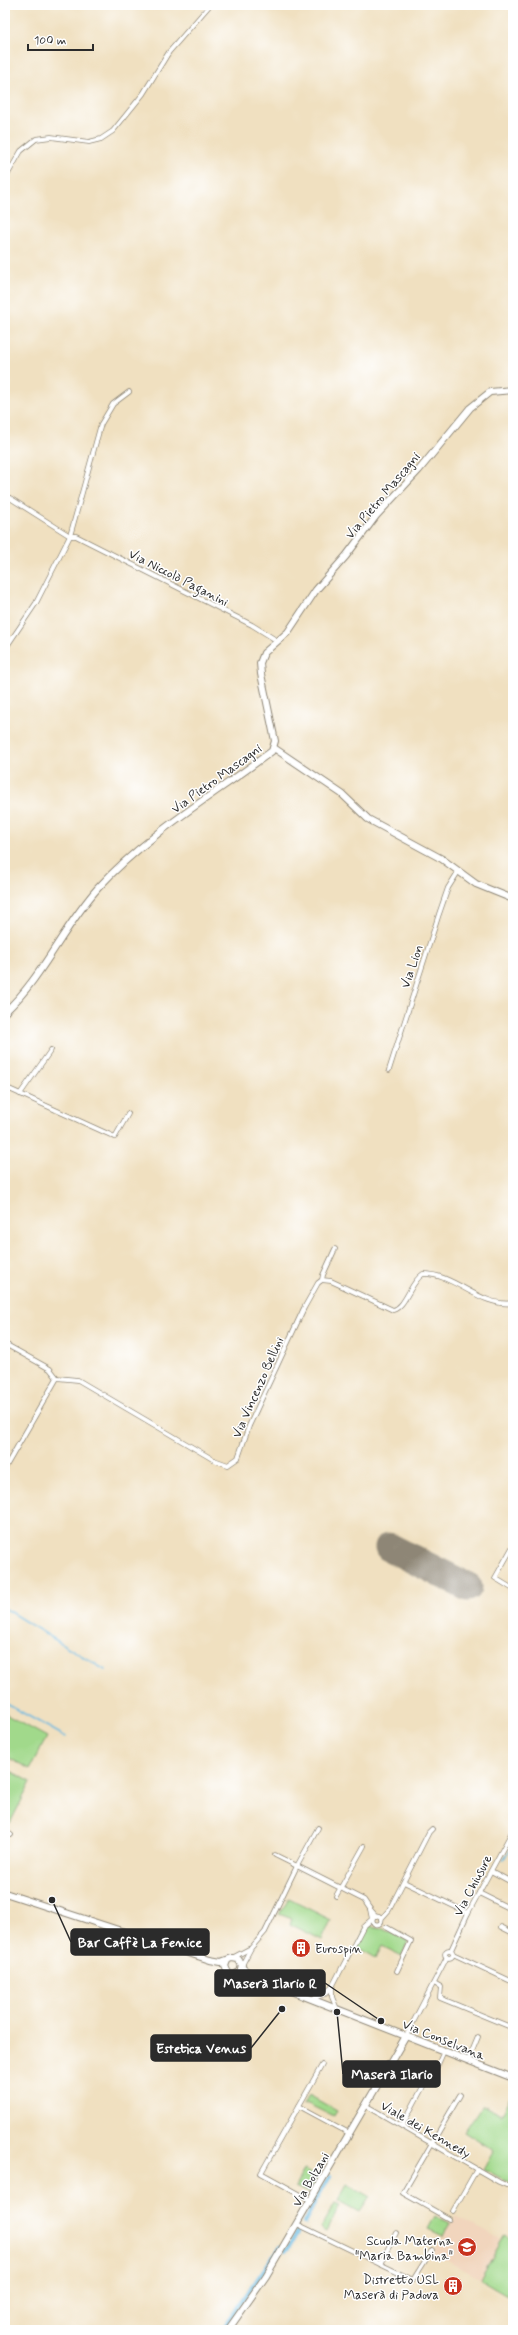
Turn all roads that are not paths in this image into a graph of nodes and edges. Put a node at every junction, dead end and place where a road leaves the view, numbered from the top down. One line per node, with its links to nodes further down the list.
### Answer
1 (210, 5): 2 (street)
2 (5, 179)
3 (513, 390): 7 (street, Via Pietro Mascagni)
4 (129, 392): 6 (street)
5 (10, 498): 6 (street, Via Niccolò Paganini)
6 (70, 536): 7 (street, Via Niccolò Paganini); 8 (street)
7 (276, 640): 9 (street, Via Pietro Mascagni)
8 (5, 649)
9 (274, 748): 10 (street); 12 (street, Via Pietro Mascagni)
10 (458, 872): 11 (street); 14 (street, Via Lion)
11 (513, 899)
12 (5, 1012)
13 (51, 1050): 16 (street)
14 (389, 1070)
15 (5, 1087): 16 (street)
16 (20, 1094): 17 (street)
17 (128, 1114)
18 (335, 1249): 19 (street, Via Vincenzo Bellini)
19 (322, 1280): 20 (street); 22 (street, Via Vincenzo Bellini)
20 (513, 1303)
21 (5, 1344): 22 (street)
22 (57, 1378): 23 (street)
23 (5, 1468)
24 (513, 1546): 25 (street)
25 (513, 1589)
26 (318, 1828): 33 (street)
27 (432, 1829): 35 (street)
28 (513, 1830): 34 (street, Via Chiusure)
29 (5, 1831): 30 (street)
30 (11, 1834)
31 (364, 1846): 37 (street)
32 (274, 1855): 33 (street)
33 (297, 1866): 37 (street); 49 (street)
34 (491, 1871): 36 (street); 39 (street, Via Chiusure)
35 (404, 1882): 43 (street); 45 (street)
36 (513, 1883)
37 (340, 1887): 40 (street); 41 (street)
38 (5, 1893): 51 (street)
39 (479, 1893): 42 (street); 43 (street, Via Chiusure)
40 (336, 1896)
41 (370, 1909): 44 (street); 45 (street)
42 (513, 1910)
43 (468, 1913): 50 (street, Via Chiusure)
44 (372, 1919): 45 (street); 46 (street)
45 (378, 1920): 46 (street); 55 (street)
46 (363, 1927): 58 (street)
47 (501, 1927): 48 (street)
48 (513, 1933)
49 (251, 1948): 52 (street); 54 (street)
50 (452, 1952): 56 (street, Via Chiusure); 57 (street)
51 (210, 1960): 52 (street); 53 (street)
52 (230, 1960): 53 (street); 54 (street)
53 (226, 1969): 54 (street)
54 (241, 1969): 59 (street, Via Conselvana)
55 (397, 1971)
56 (434, 1982): 61 (street); 62 (street, Via Chiusure)
57 (513, 1982)
58 (332, 1987): 59 (street); 60 (street)
59 (310, 1999): 60 (street, Via Conselvana)
60 (337, 2009): 62 (street, Via Conselvana)
61 (513, 2028)
62 (406, 2036): 64 (street, Via Conselvana); 69 (street, Via Bolzani)
63 (478, 2037): 65 (street)
64 (444, 2051): 65 (street, Via Conselvana); 71 (street)
65 (468, 2060): 67 (street, Via Conselvana)
66 (322, 2065): 70 (street)
67 (513, 2078)
68 (460, 2095): 73 (street)
69 (365, 2105): 71 (street, Viale dei Kennedy); 72 (street, Via Bolzani)
70 (298, 2106): 72 (street); 76 (street)
71 (402, 2126): 73 (street, Viale dei Kennedy)
72 (349, 2133): 76 (street, Via Bolzani)
73 (431, 2142): 74 (street, Viale dei Kennedy); 78 (street)
74 (477, 2169): 75 (street, Viale dei Kennedy); 77 (street, Viale dei Kennedy)
75 (513, 2185)
76 (310, 2200): 79 (street, Via Bolzani)
77 (453, 2211)
78 (449, 2219)
79 (297, 2224): 82 (street); 83 (street, Via Bolzani)
80 (396, 2233): 82 (street)
81 (432, 2250): 82 (street)
82 (380, 2264)
83 (228, 2330)

